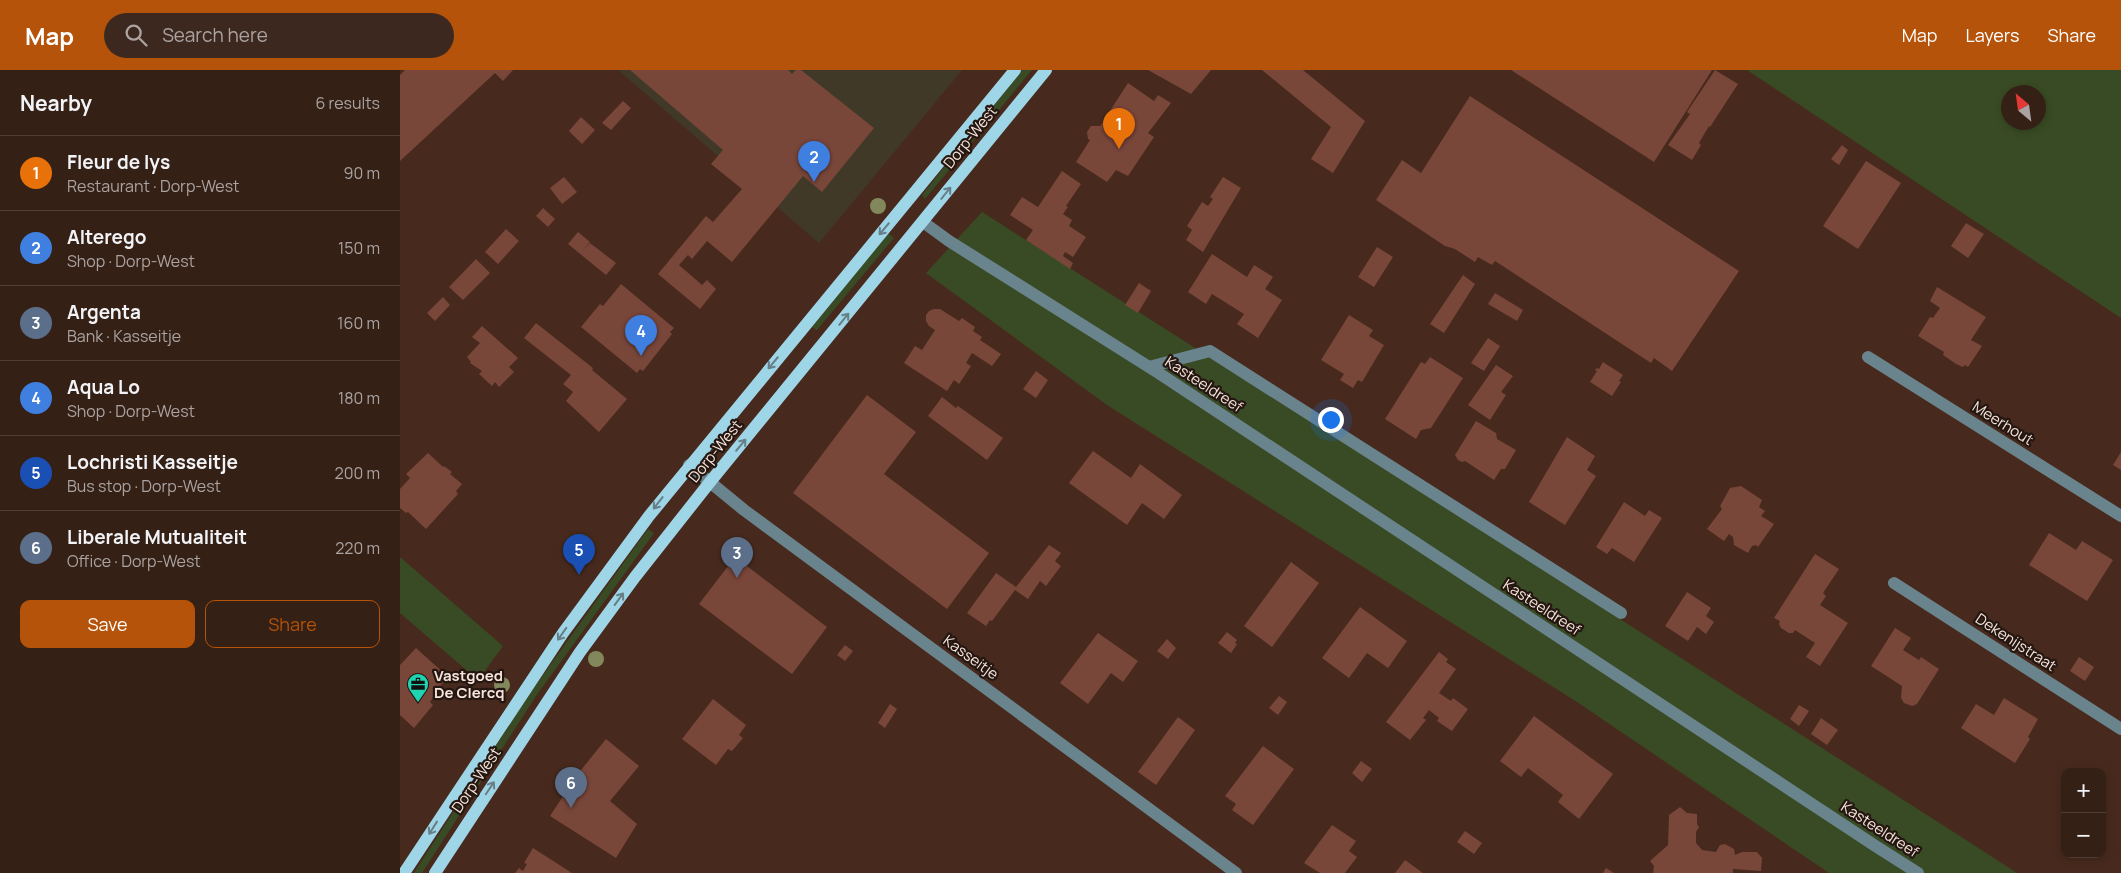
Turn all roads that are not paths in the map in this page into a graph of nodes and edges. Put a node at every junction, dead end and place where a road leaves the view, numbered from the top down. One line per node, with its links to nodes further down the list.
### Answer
1 (1014, 70): 6 (main road, Dorp-West, one-way to 6)
2 (1046, 70): 3 (main road, Dorp-West, one-way to 2)
3 (923, 222): 5 (street, Kasteeldreef); 7 (main road, Dorp-West, one-way to 3)
4 (1868, 357): 8 (street, Meerhout)
5 (1149, 366): 10 (street, Kasteeldreef); 15 (street, Kasteeldreef)
6 (688, 465): 7 (street, Kasseitje); 12 (main road, Dorp-West, one-way to 12)
7 (710, 482): 13 (main road, Dorp-West, one-way to 7); 14 (street, Kasseitje)
8 (2121, 516)
9 (1894, 582): 11 (street, Dekenijstraat)
10 (1621, 613)
11 (2121, 729)
12 (404, 873)
13 (435, 873)
14 (1236, 873)
15 (1918, 873)

